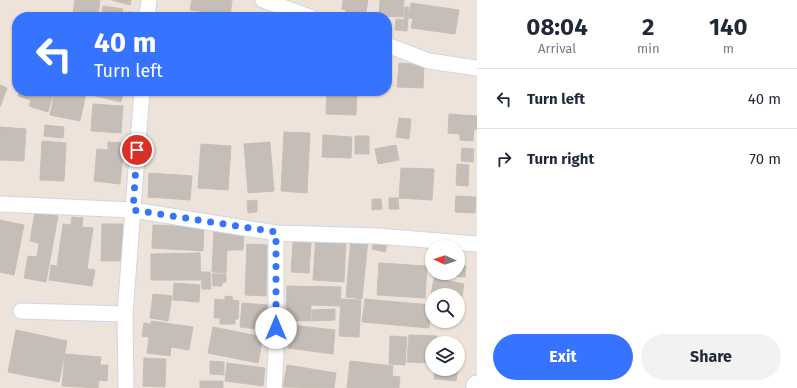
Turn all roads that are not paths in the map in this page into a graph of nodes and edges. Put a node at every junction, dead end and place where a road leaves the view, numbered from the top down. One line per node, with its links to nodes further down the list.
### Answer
1 (149, 0): 3 (street)
2 (263, 0): 4 (street)
3 (148, 12)
4 (296, 12)
5 (392, 47): 6 (street)
6 (477, 68)
7 (142, 96): 9 (street)
8 (0, 204): 9 (street)
9 (133, 210): 10 (street); 13 (street)
10 (276, 232): 11 (street); 15 (street)
11 (477, 244)
12 (21, 311): 13 (street)
13 (125, 314): 14 (street)
14 (126, 388)
15 (274, 388)

